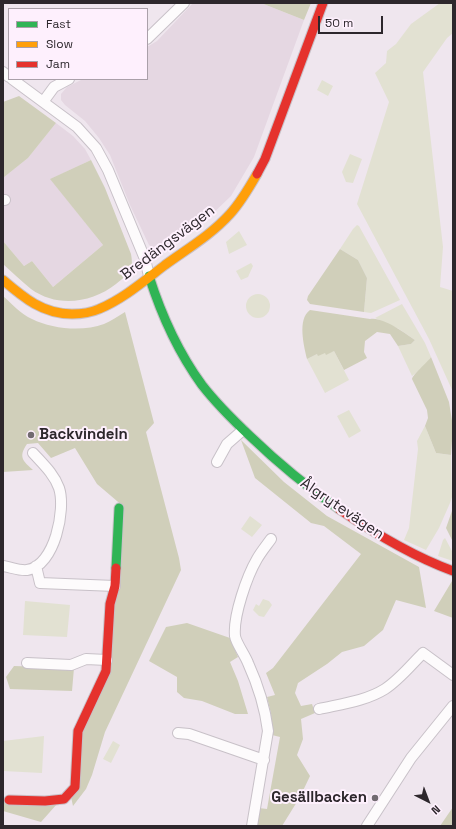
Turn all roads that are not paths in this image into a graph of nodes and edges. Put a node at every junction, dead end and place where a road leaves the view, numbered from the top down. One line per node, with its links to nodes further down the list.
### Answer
1 (184, 3): 3 (street)
2 (323, 3): 7 (street, Bredängsvägen)
3 (148, 38)
4 (13, 80): 6 (street)
5 (67, 80): 6 (street)
6 (43, 102): 7 (street)
7 (149, 276): 8 (street, Bredängsvägen); 9 (street, Ålgrytevägen)
8 (3, 280)
9 (243, 430): 11 (street); 16 (street, Ålgrytevägen)
10 (33, 454): 15 (street)
11 (217, 462)
12 (118, 508): 17 (street)
13 (271, 539): 24 (street)
14 (3, 566): 15 (street)
15 (36, 566): 17 (street)
16 (453, 571)
17 (115, 586): 18 (street)
18 (107, 660): 19 (street); 25 (street)
19 (27, 663)
20 (453, 675): 22 (street)
21 (453, 706): 27 (street)
22 (319, 708)
23 (178, 733): 24 (street)
24 (264, 760): 26 (street)
25 (9, 800)
26 (252, 826)
27 (367, 826)

